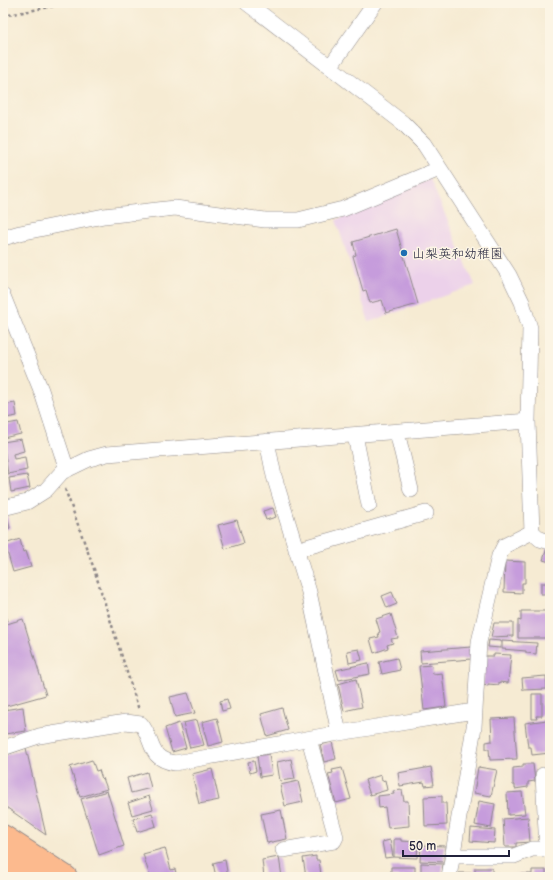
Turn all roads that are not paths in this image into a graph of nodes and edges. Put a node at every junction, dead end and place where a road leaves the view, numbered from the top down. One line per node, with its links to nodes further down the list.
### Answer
1 (247, 3): 3 (street)
2 (375, 3): 3 (street)
3 (330, 67): 4 (street)
4 (439, 169): 5 (street); 7 (street)
5 (3, 238)
6 (3, 296): 11 (street)
7 (528, 421): 8 (street); 16 (street)
8 (397, 432): 9 (street); 12 (street)
9 (355, 435): 10 (street); 13 (street)
10 (267, 441): 11 (street); 18 (street)
11 (63, 473): 14 (street)
12 (411, 490)
13 (369, 505)
14 (3, 508)
15 (426, 513): 18 (street)
16 (532, 532): 17 (street); 19 (street)
17 (550, 542)
18 (296, 550): 20 (street)
19 (474, 711): 20 (street); 27 (street)
20 (339, 733): 21 (street)
21 (309, 739): 22 (street); 26 (street)
22 (3, 746)
23 (543, 774): 25 (street)
24 (3, 836): 30 (highway)
25 (549, 849): 27 (street)
26 (283, 850)
27 (452, 856): 31 (street)
28 (3, 858): 29 (highway)
29 (32, 877)
30 (66, 877)
31 (448, 877)

